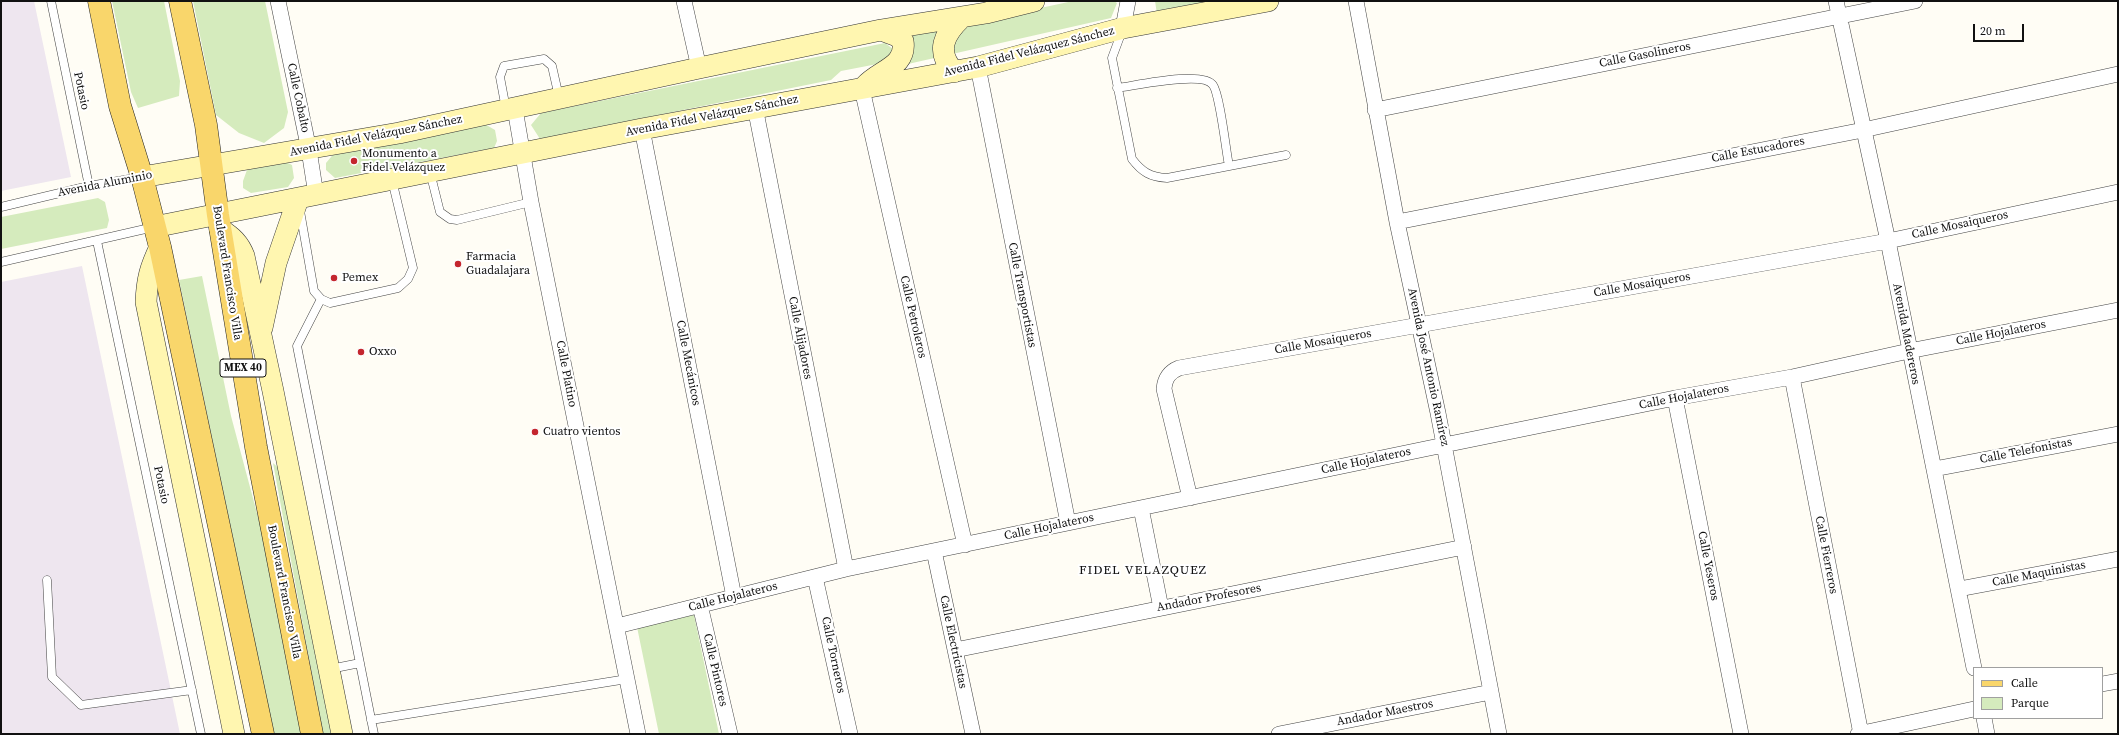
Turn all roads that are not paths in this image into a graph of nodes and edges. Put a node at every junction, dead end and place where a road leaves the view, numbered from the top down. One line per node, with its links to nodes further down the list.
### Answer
1 (51, 1): 37 (lane, Potasio)
2 (99, 1): 35 (main road)
3 (180, 1): 32 (main road, Boulevard Francisco Villa / MEX 40)
4 (278, 1): 29 (street, Calle Cobalto)
5 (684, 1): 18 (street)
6 (1031, 1): 12 (main road, Avenida Fidel Velázquez Sánchez)
7 (1128, 1): 15 (street)
8 (1268, 1): 15 (main road, Avenida Fidel Velázquez Sánchez)
9 (1356, 1): 26 (street, Avenida José Antonio Ramírez)
10 (1836, 1): 13 (street, Avenida Madereros)
11 (1915, 1): 13 (street, Calle Gasolineros)
12 (985, 7): 14 (main road, Avenida Fidel Velázquez Sánchez)
13 (1839, 16): 26 (street, Calle Gasolineros); 28 (street, Avenida Madereros)
14 (962, 17): 16 (main road, Avenida Fidel Velázquez Sánchez); 19 (main road)
15 (1123, 28): 17 (main road, Avenida Fidel Velázquez Sánchez); 21 (lane)
16 (881, 30): 18 (main road, Avenida Fidel Velázquez Sánchez); 22 (main road)
17 (978, 67): 19 (main road, Avenida Fidel Velázquez Sánchez); 60 (street, Calle Transportistas)
18 (699, 68): 23 (main road, Avenida Fidel Velázquez Sánchez)
19 (954, 72): 22 (main road, Avenida Fidel Velázquez Sánchez)
20 (2118, 74): 28 (street, Calle Estucadores)
21 (1117, 88): 33 (lane); 33 (lane)
22 (862, 89): 24 (main road, Avenida Fidel Velázquez Sánchez); 61 (street, Calle Petroleros)
23 (559, 98): 25 (main road, Avenida Fidel Velázquez Sánchez); 25 (lane)
24 (755, 107): 27 (main road, Avenida Fidel Velázquez Sánchez); 65 (street, Calle Alijadores)
25 (511, 110): 29 (main road, Avenida Fidel Velázquez Sánchez); 30 (street, Calle Platino)
26 (1375, 110): 43 (street, Avenida José Antonio Ramírez)
27 (642, 129): 30 (main road, Avenida Fidel Velázquez Sánchez); 69 (street, Calle Mecánicos)
28 (1862, 130): 43 (street, Calle Estucadores); 46 (street, Avenida Madereros)
29 (309, 150): 32 (main road, Avenida Fidel Velázquez Sánchez); 39 (street, Calle Cobalto)
30 (522, 152): 34 (main road, Avenida Fidel Velázquez Sánchez); 40 (street, Calle Platino)
31 (1286, 155): 33 (lane)
32 (210, 164): 35 (main road, Avenida Aluminio); 42 (main road, Boulevard Francisco Villa / MEX 40)
33 (1229, 166)
34 (430, 172): 36 (main road, Avenida Fidel Velázquez Sánchez); 40 (lane)
35 (142, 176): 37 (lane, Avenida Aluminio); 44 (main road)
36 (392, 179): 39 (main road, Avenida Fidel Velázquez Sánchez); 48 (lane)
37 (89, 186): 41 (lane, Avenida Aluminio)
38 (2118, 192): 46 (street, Calle Mosaiqueros)
39 (307, 197): 42 (main road, Avenida Fidel Velázquez Sánchez); 48 (lane); 51 (main road)
40 (531, 202): 72 (street, Calle Platino)
41 (1, 207)
42 (219, 222): 44 (main road, Avenida Fidel Velázquez Sánchez); 51 (main road); 88 (main road, Boulevard Francisco Villa / MEX 40)
43 (1397, 222): 50 (street, Avenida José Antonio Ramírez)
44 (157, 237): 45 (lane); 86 (main road); 87 (main road)
45 (97, 241): 47 (lane); 80 (lane, Potasio)
46 (1888, 241): 50 (street, Calle Mosaiqueros); 52 (street, Avenida Madereros)
47 (1, 262)
48 (321, 299): 74 (lane)
49 (2118, 310): 52 (street, Calle Hojalateros)
50 (1419, 325): 56 (street, Avenida José Antonio Ramírez); 58 (street, Calle Mosaiqueros)
51 (261, 335): 76 (main road)
52 (1909, 351): 53 (street, Calle Hojalateros); 57 (street, Avenida Madereros)
53 (1792, 377): 54 (street, Calle Hojalateros); 98 (street, Calle Fierreros)
54 (1675, 398): 56 (street, Calle Hojalateros); 97 (street, Calle Yeseros)
55 (2118, 434): 57 (street, Calle Telefonistas)
56 (1444, 445): 58 (street, Calle Hojalateros); 62 (street, Avenida José Antonio Ramírez)
57 (1934, 469): 68 (street, Avenida Madereros)
58 (1190, 498): 59 (street, Calle Hojalateros)
59 (1141, 508): 60 (street, Calle Hojalateros); 71 (street)
60 (1068, 523): 61 (street, Calle Hojalateros)
61 (965, 544): 63 (street, Calle Hojalateros)
62 (1464, 547): 71 (street, Andador Profesores); 81 (street, Avenida José Antonio Ramírez)
63 (934, 551): 65 (street, Calle Hojalateros); 73 (street, Calle Electricistas)
64 (2118, 558): 68 (street, Calle Maquinistas)
65 (846, 569): 66 (street, Calle Hojalateros)
66 (815, 577): 69 (street, Calle Hojalateros); 93 (street, Calle Torneros)
67 (47, 580): 80 (lane)
68 (1960, 589): 75 (street, Avenida Madereros)
69 (734, 597): 70 (street, Calle Hojalateros)
70 (700, 605): 72 (street, Calle Hojalateros); 92 (street, Calle Pintores)
71 (1161, 608): 73 (street, Andador Profesores)
72 (617, 626): 77 (street, Calle Platino)
73 (955, 650): 94 (street, Calle Electricistas)
74 (360, 663): 76 (lane); 84 (lane)
75 (1974, 667)
76 (329, 670): 89 (main road)
77 (627, 679): 84 (lane); 91 (street, Calle Platino)
78 (2118, 681): 79 (street)
79 (2103, 684)
80 (192, 690): 85 (lane, Potasio)
81 (1491, 692): 95 (street, Andador Maestros); 96 (street, Avenida José Antonio Ramírez)
82 (1973, 709): 98 (street)
83 (1984, 719): 99 (street)
84 (371, 720): 90 (lane)
85 (201, 734)
86 (234, 734)
87 (263, 734)
88 (312, 734)
89 (342, 734)
90 (374, 734)
91 (638, 734)
92 (730, 734)
93 (850, 734)
94 (973, 734)
95 (1280, 734)
96 (1499, 734)
97 (1741, 734)
98 (1860, 734)
99 (1987, 734)

